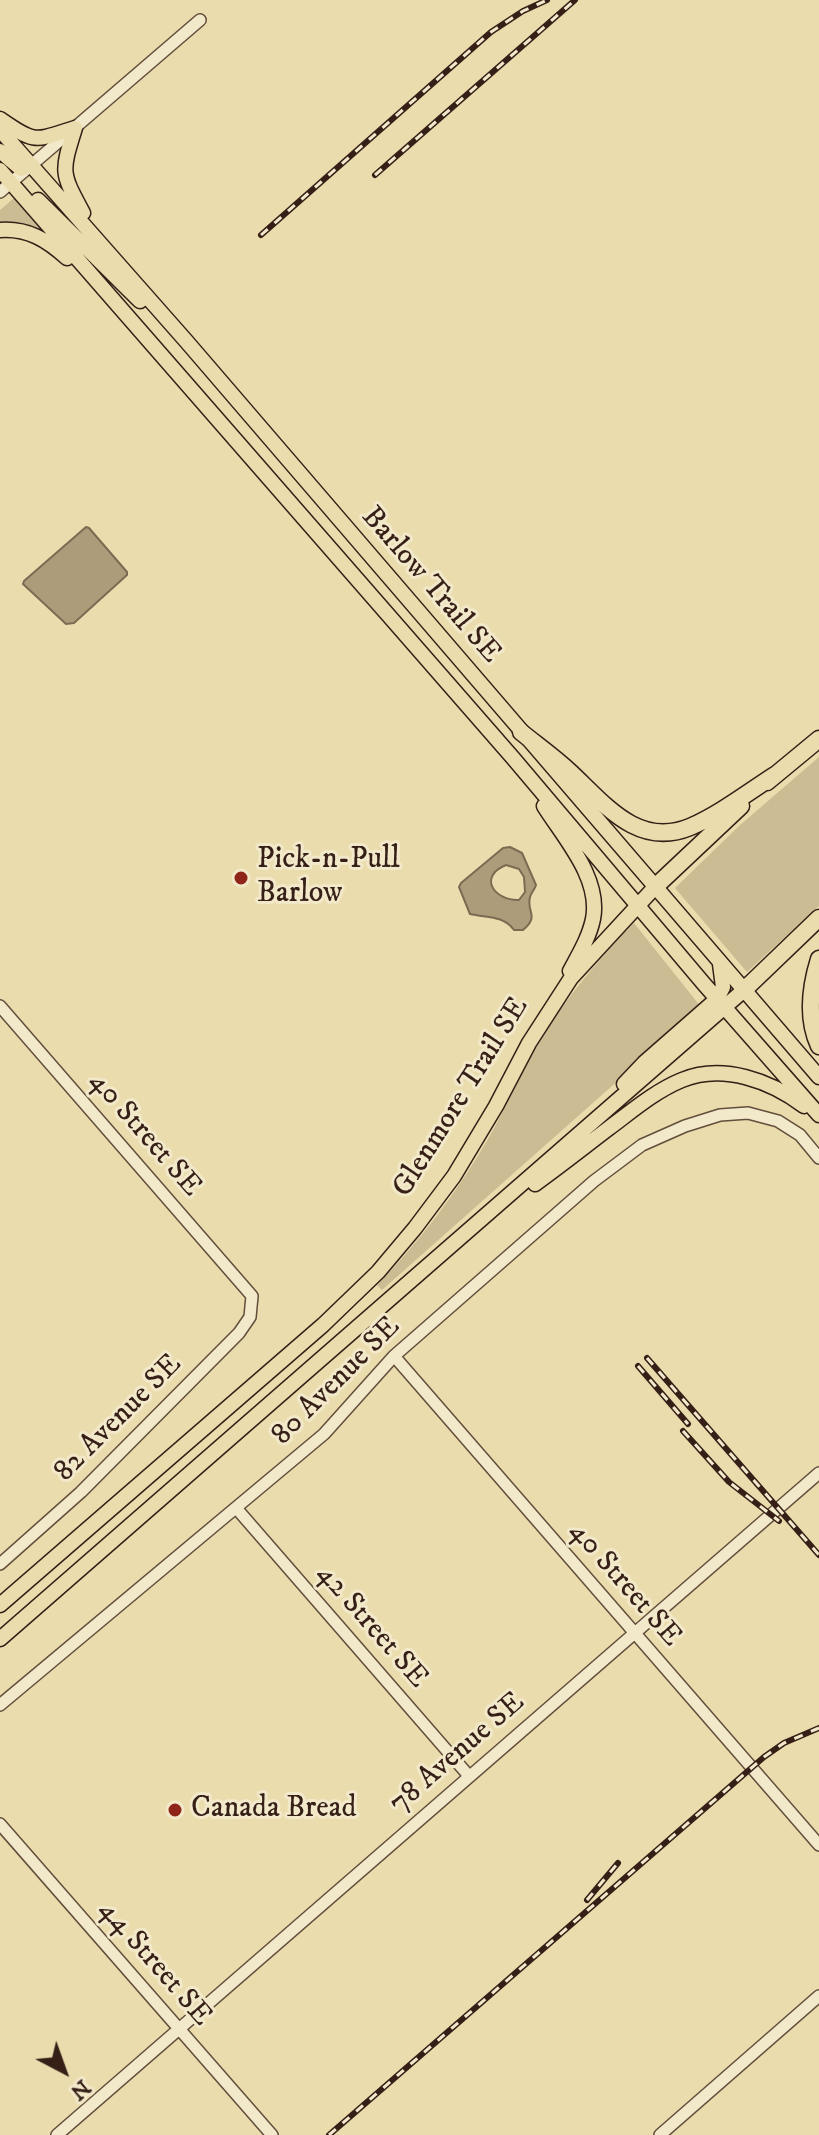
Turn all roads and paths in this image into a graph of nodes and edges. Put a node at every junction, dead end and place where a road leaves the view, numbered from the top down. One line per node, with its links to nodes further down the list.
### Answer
1 (200, 20): 3 (street)
2 (0, 119): 3 (main road)
3 (75, 128): 6 (street); 10 (main road)
4 (0, 130): 6 (main road, Barlow Trail SE)
5 (0, 151): 6 (main road)
6 (32, 165): 8 (street); 10 (main road, Barlow Trail SE)
7 (0, 170): 8 (main road, Barlow Trail SE)
8 (6, 187): 11 (main road, Barlow Trail SE); 12 (main road)
9 (0, 230): 11 (main road)
10 (110, 253): 12 (main road, Barlow Trail SE)
11 (128, 317): 15 (main road, Barlow Trail SE)
12 (187, 342): 13 (main road, Barlow Trail SE)
13 (521, 732): 16 (highway); 17 (main road, Barlow Trail SE)
14 (819, 739): 16 (highway, Glenmore Trail SE)
15 (513, 758): 18 (main road, Barlow Trail SE); 25 (main road)
16 (775, 775): 17 (highway, Glenmore Trail SE)
17 (655, 887): 18 (main road, Glenmore Trail SE); 21 (main road, Barlow Trail SE)
18 (637, 904): 23 (main road, Barlow Trail SE); 25 (main road, Glenmore Trail SE)
19 (819, 918): 22 (highway)
20 (819, 959): 26 (highway)
21 (720, 962): 22 (main road, Barlow Trail SE); 23 (main road)
22 (744, 990): 23 (main road); 27 (main road, Barlow Trail SE)
23 (721, 1003): 28 (main road, Barlow Trail SE); 30 (main road)
24 (0, 1006): 31 (street, 40 Street SE)
25 (548, 1012): 36 (main road, Glenmore Trail SE)
26 (819, 1046)
27 (819, 1077)
28 (819, 1117): 30 (main road)
29 (819, 1158): 32 (street, 80 Avenue SE)
30 (481, 1220): 38 (main road)
31 (252, 1296): 35 (street, 82 Avenue SE)
32 (394, 1356): 34 (street, 80 Avenue SE); 37 (street, 40 Street SE)
33 (819, 1473): 37 (street, 78 Avenue SE)
34 (237, 1509): 39 (street, 80 Avenue SE); 40 (street, 42 Street SE)
35 (0, 1564)
36 (0, 1605)
37 (635, 1634): 40 (street, 78 Avenue SE); 42 (street, 40 Street SE)
38 (0, 1639)
39 (0, 1705)
40 (469, 1776): 44 (street, 78 Avenue SE)
41 (0, 1824): 44 (street, 44 Street SE)
42 (819, 1845)
43 (819, 1996): 47 (street)
44 (179, 2029): 45 (street, 78 Avenue SE); 46 (street, 44 Street SE)
45 (57, 2135)
46 (272, 2135)
47 (660, 2135)

